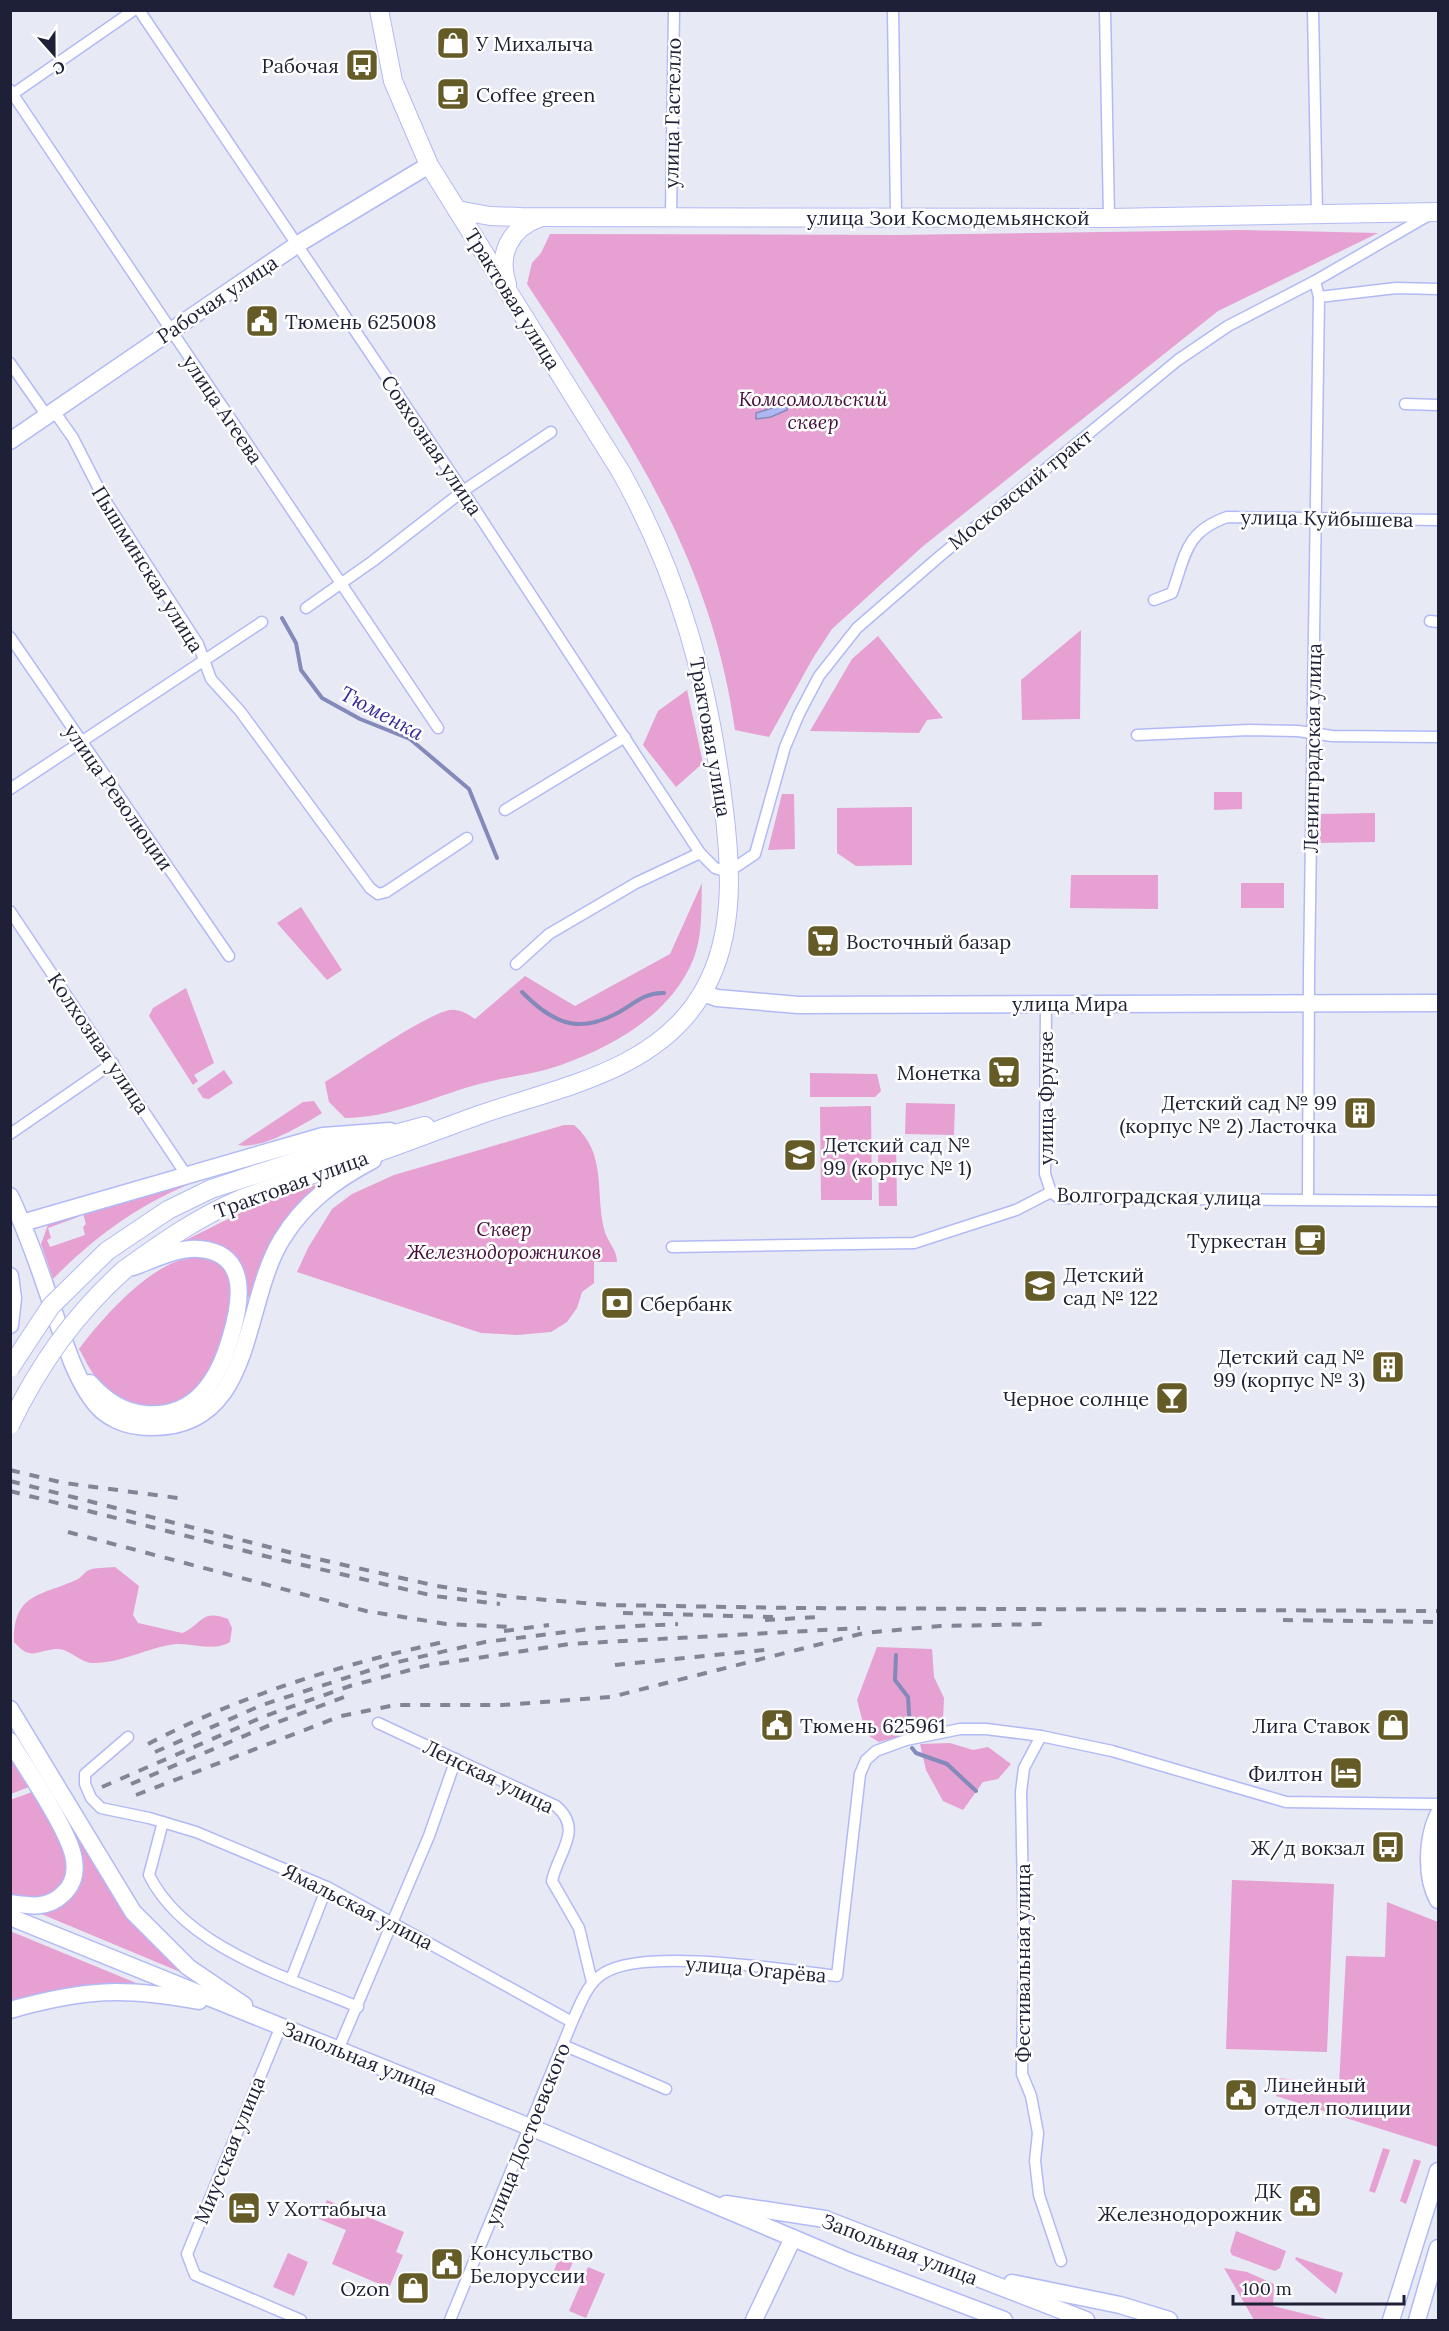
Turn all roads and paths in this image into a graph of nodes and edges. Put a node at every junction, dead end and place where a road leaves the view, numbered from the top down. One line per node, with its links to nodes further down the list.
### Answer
1 (134, 10): 8 (street)
2 (139, 10): 17 (street, Совхозная улица)
3 (379, 10): 9 (main road, Трактовая улица)
4 (674, 10): 13 (street, улица Гастелло)
5 (893, 10): 15 (street)
6 (1105, 10): 16 (street)
7 (1313, 10): 12 (street)
8 (12, 93): 22 (street, улица Агеева)
9 (429, 165): 10 (main road, Трактовая улица); 17 (street, Рабочая улица)
10 (457, 210): 14 (main road, улица Зои Космодемьянской); 21 (main road, Трактовая улица)
11 (1435, 213): 12 (main road, улица Зои Космодемьянской); 18 (street, Московский тракт)
12 (1317, 214): 16 (main road, улица Зои Космодемьянской)
13 (671, 215): 14 (main road, улица Зои Космодемьянской); 15 (main road, улица Зои Космодемьянской)
14 (546, 216): 21 (main road)
15 (896, 216): 16 (main road, улица Зои Космодемьянской)
16 (1109, 218)
17 (298, 244): 22 (street, Рабочая улица); 29 (street, Совхозная улица)
18 (1315, 281): 20 (street, Ленинградская улица); 48 (street, Московский тракт)
19 (1438, 289): 20 (street)
20 (1319, 297): 30 (street, Ленинградская улица)
21 (513, 299): 48 (main road, Трактовая улица)
22 (170, 330): 26 (street, Рабочая улица); 32 (street, улица Агеева)
23 (10, 363): 26 (street, Пышминская улица)
24 (1405, 404): 25 (street)
25 (1438, 405)
26 (51, 414): 28 (street, Рабочая улица); 37 (street, Пышминская улица)
27 (551, 432): 29 (street)
28 (10, 441)
29 (463, 491): 32 (street); 41 (street, Совхозная улица)
30 (1314, 519): 31 (street, улица Куйбышева); 33 (street, улица Куйбышева); 39 (street, Ленинградская улица)
31 (1438, 520)
32 (341, 583): 34 (street); 38 (street, улица Агеева)
33 (1154, 600)
34 (306, 608)
35 (262, 622): 37 (street)
36 (10, 637): 43 (street, улица Революции)
37 (204, 660): 43 (street); 46 (street, Пышминская улица)
38 (438, 728)
39 (1314, 732): 40 (street); 42 (street); 54 (street, Ленинградская улица)
40 (1137, 735)
41 (625, 737): 45 (street); 47 (street, Совхозная улица)
42 (1438, 737)
43 (82, 744): 44 (street); 50 (street, улица Революции)
44 (10, 789)
45 (505, 810)
46 (467, 838)
47 (700, 853): 48 (street, Совхозная улица); 51 (street)
48 (728, 872): 52 (main road, Трактовая улица)
49 (10, 911): 56 (street, Колхозная улица)
50 (229, 956)
51 (516, 964)
52 (703, 993): 53 (street, улица Мира); 58 (main road, Трактовая улица)
53 (1046, 1003): 54 (street, улица Мира); 60 (street, улица Фрунзе)
54 (1309, 1003): 55 (street, улица Мира); 62 (street, Ленинградская улица)
55 (1438, 1003)
56 (113, 1063): 57 (street); 59 (street, Колхозная улица)
57 (10, 1134)
58 (401, 1137): 59 (street); 66 (main road, Трактовая улица); 69 (street); 70 (main road, Трактовая улица, bridge)
59 (187, 1176): 64 (street)
60 (1051, 1192): 62 (street, Волгоградская улица); 65 (street, Волгоградская улица)
61 (10, 1196): 64 (street)
62 (1308, 1198): 63 (street, Волгоградская улица)
63 (1438, 1201)
64 (22, 1223): 69 (street)
65 (672, 1247)
66 (124, 1270): 69 (street); 71 (main road, Трактовая улица, bridge)
67 (10, 1276): 68 (street)
68 (10, 1325)
69 (74, 1364)
70 (10, 1368)
71 (10, 1425)
72 (10, 1709): 78 (street)
73 (378, 1723): 77 (street, Ленская улица)
74 (1041, 1736): 79 (street); 88 (street, улица Огарёва); 103 (street, Фестивальная улица)
75 (128, 1737): 81 (street, Ямальская улица)
76 (10, 1741): 78 (street)
77 (456, 1759): 86 (street); 88 (street, Ленская улица)
78 (52, 1796): 84 (street); 92 (street)
79 (1438, 1804)
80 (1438, 1815): 83 (street)
81 (163, 1822): 82 (street, Ямальская улица); 87 (street)
82 (327, 1887): 86 (street, Ямальская улица); 87 (street)
83 (1438, 1900)
84 (10, 1903)
85 (10, 1917): 90 (street, Запольная улица)
86 (395, 1922): 89 (street); 93 (street, Ямальская улица)
87 (291, 1979): 89 (street)
88 (592, 1982): 93 (street, улица Достоевского)
89 (358, 2007): 96 (street)
90 (235, 2008): 91 (street); 92 (street, Запольная улица)
91 (10, 2010)
92 (264, 2019): 94 (street, Запольная улица)
93 (572, 2022): 95 (street, улица Достоевского)
94 (281, 2026): 96 (street, Запольная улица); 108 (street, Миусская улица)
95 (563, 2045): 97 (street); 98 (street, улица Достоевского)
96 (338, 2050): 98 (street, Запольная улица)
97 (666, 2089)
98 (530, 2128): 100 (street, Запольная улица); 109 (street, улица Достоевского)
99 (1438, 2171): 105 (street)
100 (708, 2202): 101 (street, Запольная улица); 104 (street, Запольная улица)
101 (793, 2238): 107 (street, Запольная улица); 110 (street)
102 (1438, 2248): 115 (street)
103 (1061, 2261)
104 (965, 2273): 111 (street, Запольная улица); 112 (street)
105 (1399, 2295): 113 (street); 114 (street)
106 (1438, 2295): 115 (street)
107 (994, 2319)
108 (301, 2320)
109 (450, 2320)
110 (754, 2320)
111 (1086, 2320)
112 (1168, 2320)
113 (1378, 2320)
114 (1391, 2320)
115 (1419, 2320)

